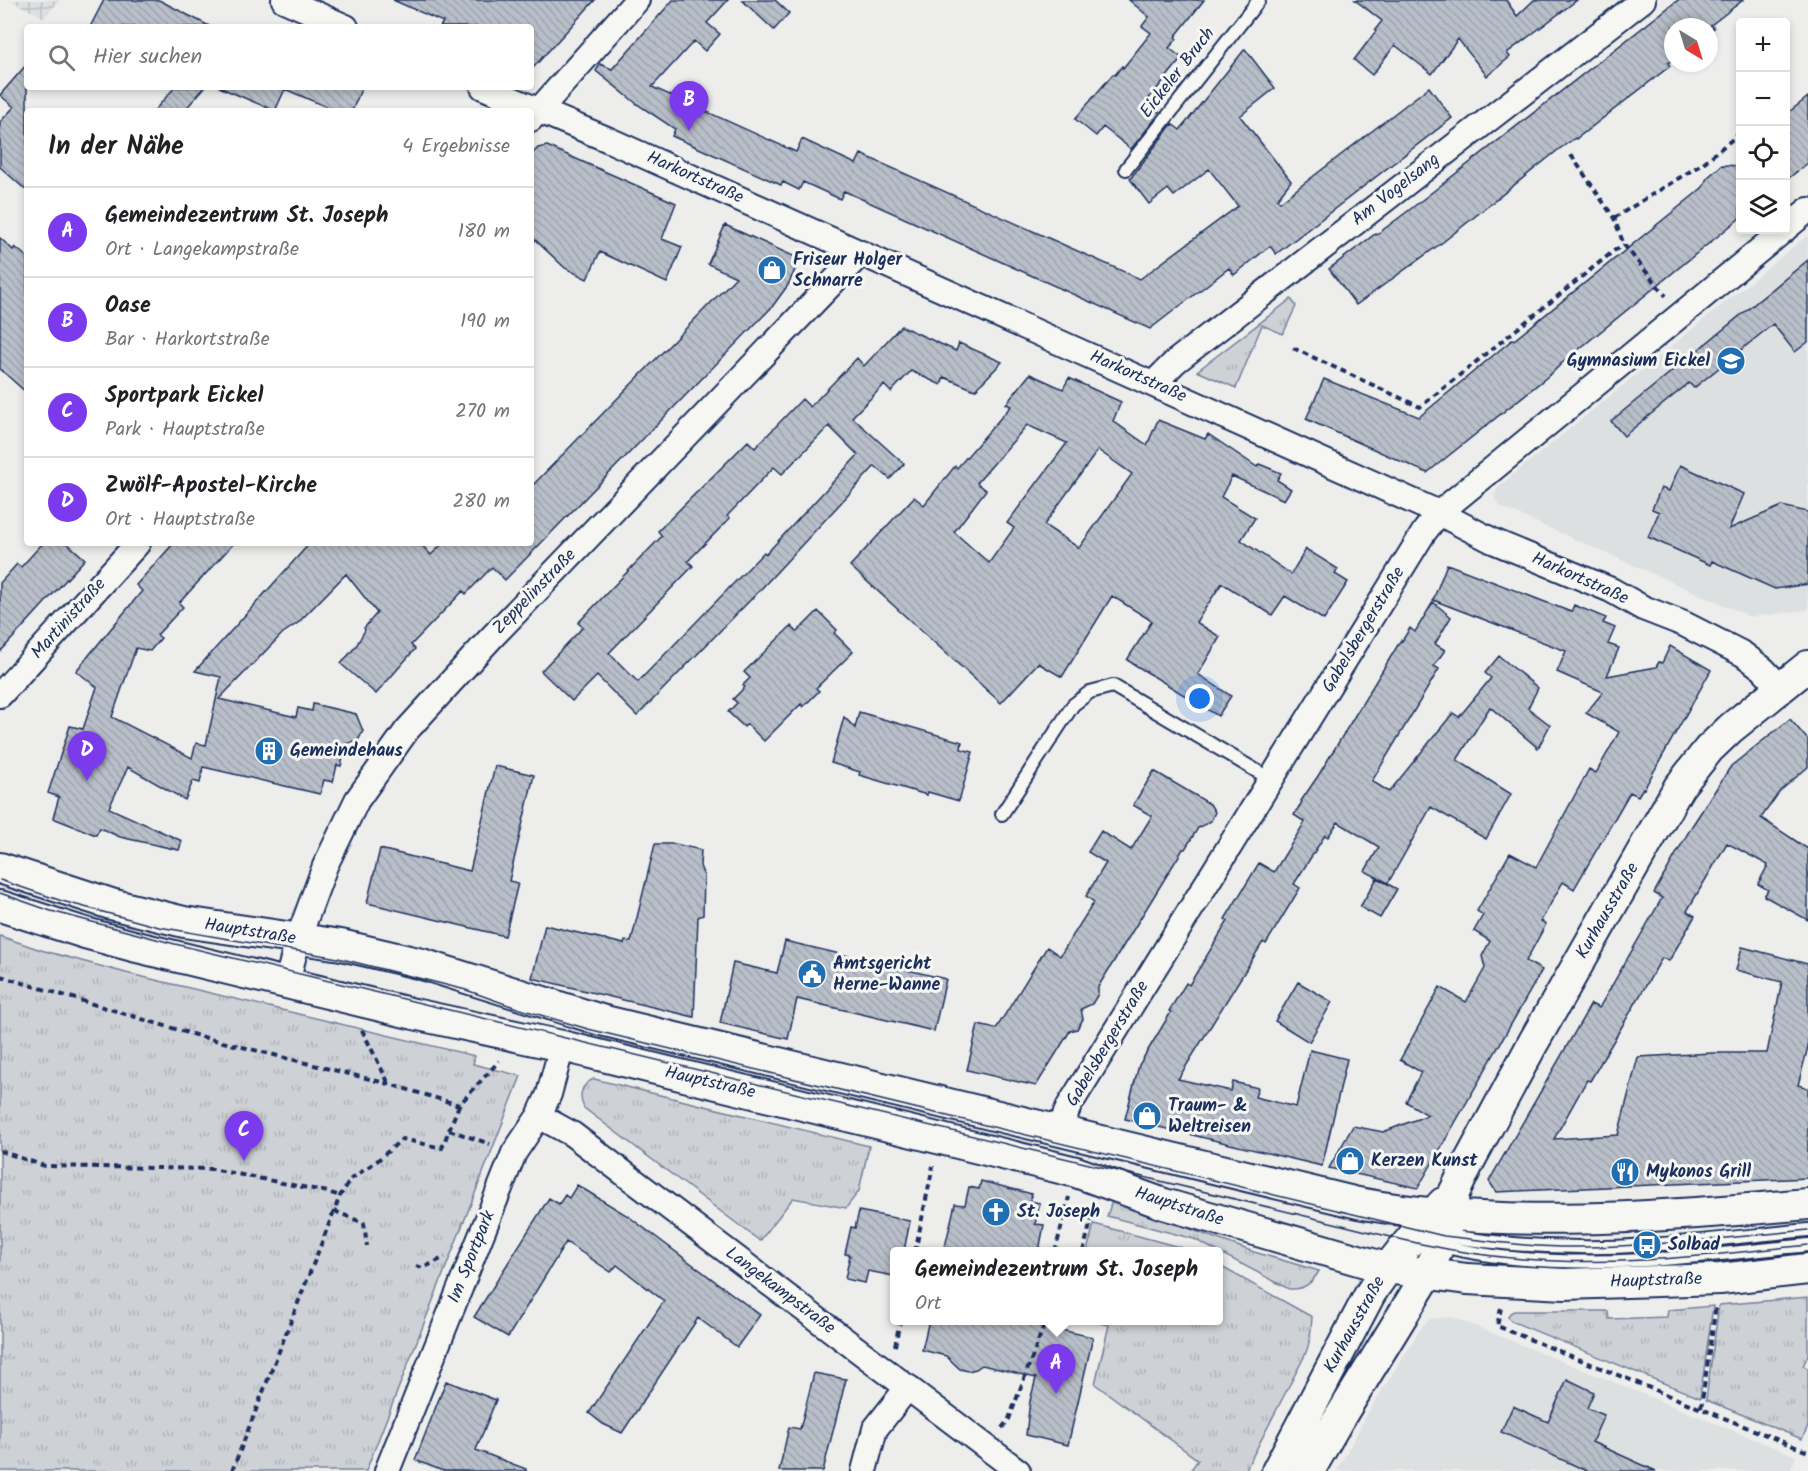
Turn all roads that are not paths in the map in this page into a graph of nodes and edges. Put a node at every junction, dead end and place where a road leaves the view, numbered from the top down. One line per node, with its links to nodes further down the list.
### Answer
1 (284, 0): 5 (street)
2 (637, 0): 8 (street)
3 (1259, 0): 9 (lane, Eickeler Bruch)
4 (1643, 0): 14 (street, Am Vogelsang)
5 (339, 24)
6 (489, 90): 7 (street, Harkortstraße)
7 (522, 108)
8 (535, 115): 13 (street, Harkortstraße)
9 (1126, 169)
10 (1808, 210): 11 (street, Gabelsbergerstraße)
11 (1790, 225)
12 (1779, 234): 15 (street, Gabelsbergerstraße)
13 (861, 253): 14 (street, Harkortstraße); 24 (street, Zeppelinstraße)
14 (1153, 384): 15 (street, Harkortstraße)
15 (1439, 513): 18 (street, Harkortstraße); 20 (street, Gabelsbergerstraße)
16 (135, 546): 19 (street, Martinistraße)
17 (1808, 666): 18 (street, Kurhausstraße)
18 (1781, 688): 31 (street, Kurhausstraße)
19 (0, 695)
20 (1272, 780): 21 (lane); 29 (street, Gabelsbergerstraße)
21 (1002, 814)
22 (0, 868): 24 (street, Hauptstraße)
23 (0, 906): 25 (street, Hauptstraße)
24 (298, 939): 25 (street, Zeppelinstraße); 26 (street, Hauptstraße)
25 (287, 982): 27 (street, Hauptstraße)
26 (571, 1012): 27 (street); 29 (street, Hauptstraße)
27 (561, 1046): 28 (street, Im Sportpark); 34 (street, Hauptstraße)
28 (539, 1116): 37 (street, Langekampstraße); 38 (street, Im Sportpark)
29 (1059, 1131): 31 (street, Hauptstraße)
30 (1808, 1204): 31 (street, Hauptstraße)
31 (1433, 1229): 32 (lane); 33 (lane); 34 (street, Kurhausstraße); 36 (street, Kurhausstraße)
32 (1808, 1230)
33 (1808, 1245)
34 (1386, 1268): 36 (street, Hauptstraße); 41 (street, Kurhausstraße)
35 (1808, 1269): 36 (street, Hauptstraße)
36 (1427, 1275): 42 (street, Kurhausstraße)
37 (908, 1387): 39 (street); 40 (street, Langekampstraße)
38 (387, 1471)
39 (864, 1471)
40 (1018, 1471)
41 (1277, 1471)
42 (1309, 1471)

